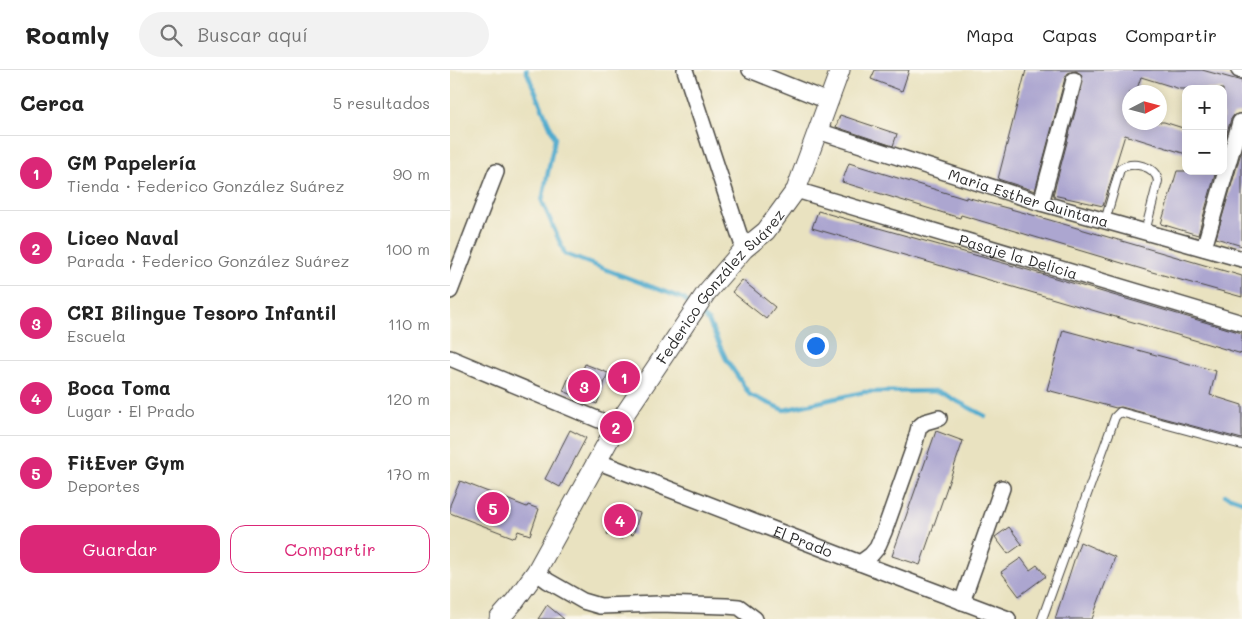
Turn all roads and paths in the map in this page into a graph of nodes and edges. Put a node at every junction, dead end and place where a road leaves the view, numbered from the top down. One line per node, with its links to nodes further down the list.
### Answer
1 (685, 70): 14 (street)
2 (750, 70): 5 (street)
3 (840, 70): 5 (street, Federico González Suárez)
4 (1074, 80): 10 (street)
5 (830, 102): 7 (street, Federico González Suárez)
6 (1240, 122): 13 (street)
7 (818, 131): 9 (street, Federico González Suárez); 10 (street, Maria Esther Quintana)
8 (496, 172): 16 (street)
9 (796, 190): 14 (street, Federico González Suárez); 17 (street, Pasaje la Delicia)
10 (1041, 203): 11 (street, Maria Esther Quintana)
11 (1105, 221): 12 (street, Maria Esther Quintana); 12 (lane)
12 (1145, 232): 13 (street, Maria Esther Quintana)
13 (1204, 248): 15 (street, Maria Esther Quintana)
14 (744, 249): 20 (street, Federico González Suárez)
15 (1242, 259)
16 (450, 291)
17 (1242, 324)
18 (450, 358): 20 (street)
19 (939, 418): 24 (street)
20 (616, 427): 22 (street, Federico González Suárez)
21 (1242, 445): 31 (lane)
22 (599, 462): 24 (street, El Prado); 25 (street, Federico González Suárez)
23 (1002, 488): 26 (street)
24 (860, 564): 26 (street, El Prado)
25 (536, 572): 28 (street, Federico González Suárez); 29 (street)
26 (962, 602): 27 (street, El Prado)
27 (988, 616): 30 (street, El Prado)
28 (499, 619)
29 (755, 619)
30 (1008, 619)
31 (1042, 619)

